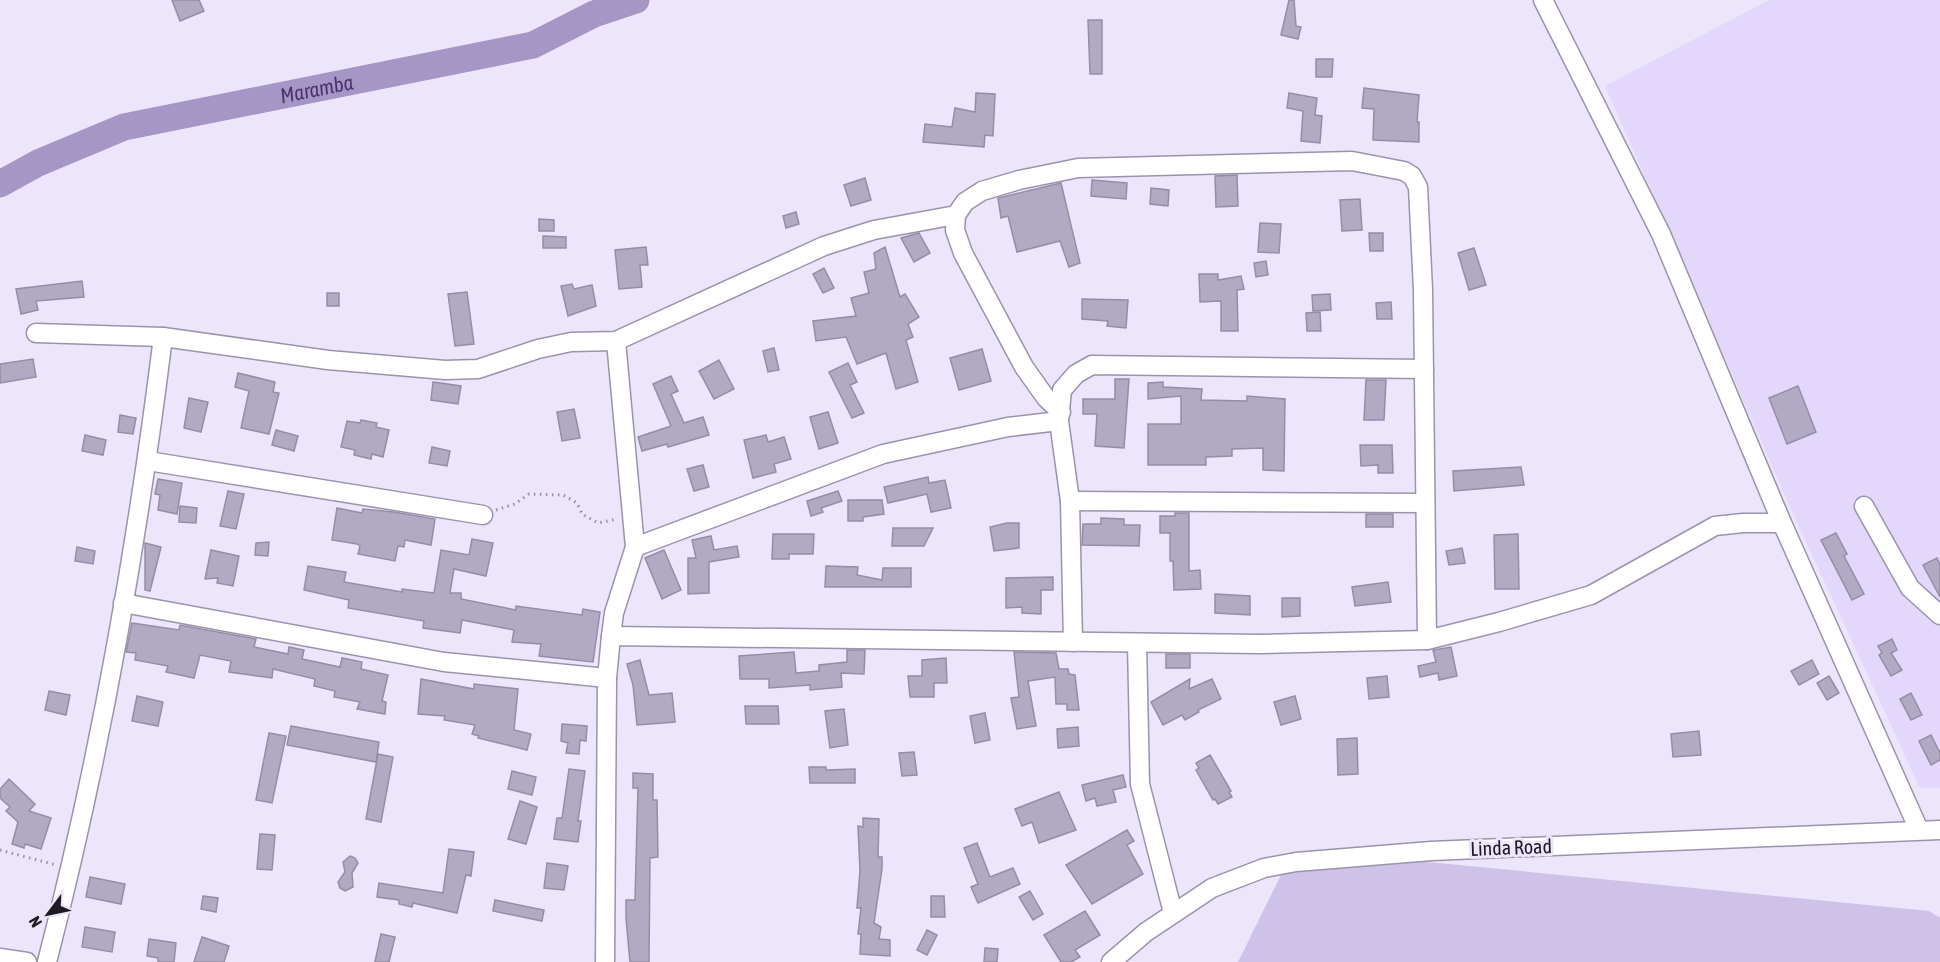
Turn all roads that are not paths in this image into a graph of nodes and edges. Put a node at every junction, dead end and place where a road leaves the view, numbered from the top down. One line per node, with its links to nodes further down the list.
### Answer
1 (1543, 0): 13 (street)
2 (956, 215): 5 (street); 6 (street); 7 (street)
3 (36, 333): 4 (street)
4 (163, 337): 5 (street); 8 (street)
5 (616, 341): 14 (street)
6 (1424, 369): 7 (street); 10 (street)
7 (1060, 416): 9 (street); 14 (street)
8 (148, 461): 12 (street); 15 (street)
9 (1070, 501): 10 (street); 19 (street)
10 (1424, 503): 18 (street)
11 (1864, 506): 16 (street)
12 (483, 515)
13 (1782, 523): 18 (street); 22 (street)
14 (635, 547): 17 (street)
15 (123, 603): 21 (street); 27 (street)
16 (1940, 615)
17 (610, 636): 19 (street); 21 (street)
18 (1427, 640): 20 (street)
19 (1073, 642): 20 (street)
20 (1137, 643): 24 (street)
21 (607, 678): 28 (street)
22 (1919, 830): 23 (street, Linda Road); 24 (street, Linda Road)
23 (1940, 830)
24 (1173, 912): 29 (street, Linda Road)
25 (0, 958): 26 (street)
26 (27, 962)
27 (47, 962)
28 (605, 962)
29 (1111, 962)

